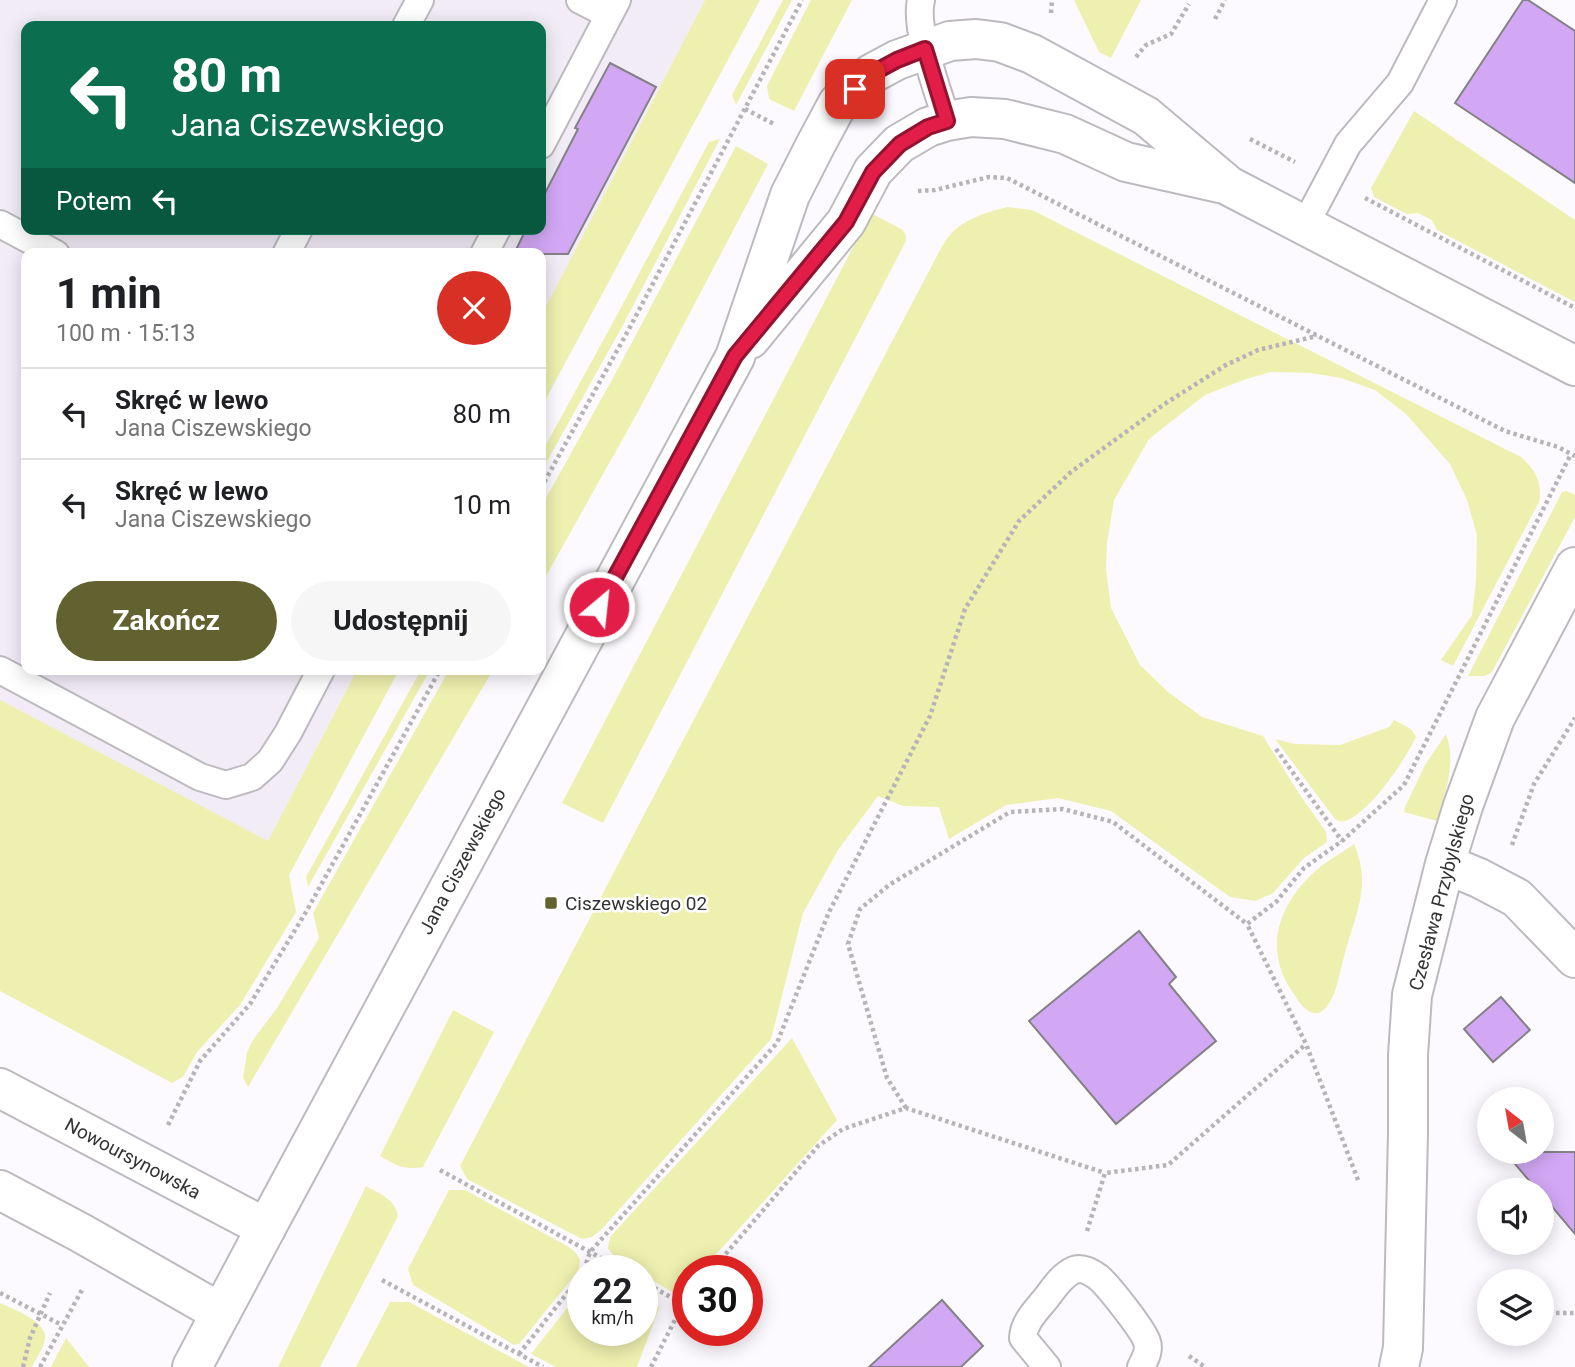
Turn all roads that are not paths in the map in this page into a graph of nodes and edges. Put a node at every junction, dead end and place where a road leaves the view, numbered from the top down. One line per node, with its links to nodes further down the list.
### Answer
1 (420, 0): 6 (lane)
2 (580, 0): 5 (lane)
3 (921, 0): 7 (lane)
4 (1443, 0): 12 (lane)
5 (613, 8): 9 (lane)
6 (409, 21)
7 (925, 49): 8 (lane); 10 (street, Jana Ciszewskiego); 14 (street, Jana Ciszewskiego)
8 (947, 121): 10 (street, Jana Ciszewskiego); 14 (street, Jana Ciszewskiego)
9 (546, 135)
10 (1229, 186): 12 (street)
11 (0, 224): 13 (lane)
12 (1305, 225): 15 (street)
13 (45, 248)
14 (735, 356): 23 (street, Jana Ciszewskiego)
15 (1575, 366)
16 (1575, 567): 19 (street, Czesława Przybylskiego)
17 (0, 670): 18 (lane)
18 (318, 675)
19 (1445, 864): 20 (street); 28 (street, Czesława Przybylskiego)
20 (1575, 958)
21 (0, 1088): 23 (street, Nowoursynowska)
22 (0, 1190): 24 (street)
23 (266, 1228): 24 (street, Jana Ciszewskiego)
24 (221, 1313): 25 (street, Jana Ciszewskiego)
25 (192, 1367)
26 (1047, 1367): 27 (lane)
27 (1141, 1367)
28 (1399, 1367)

